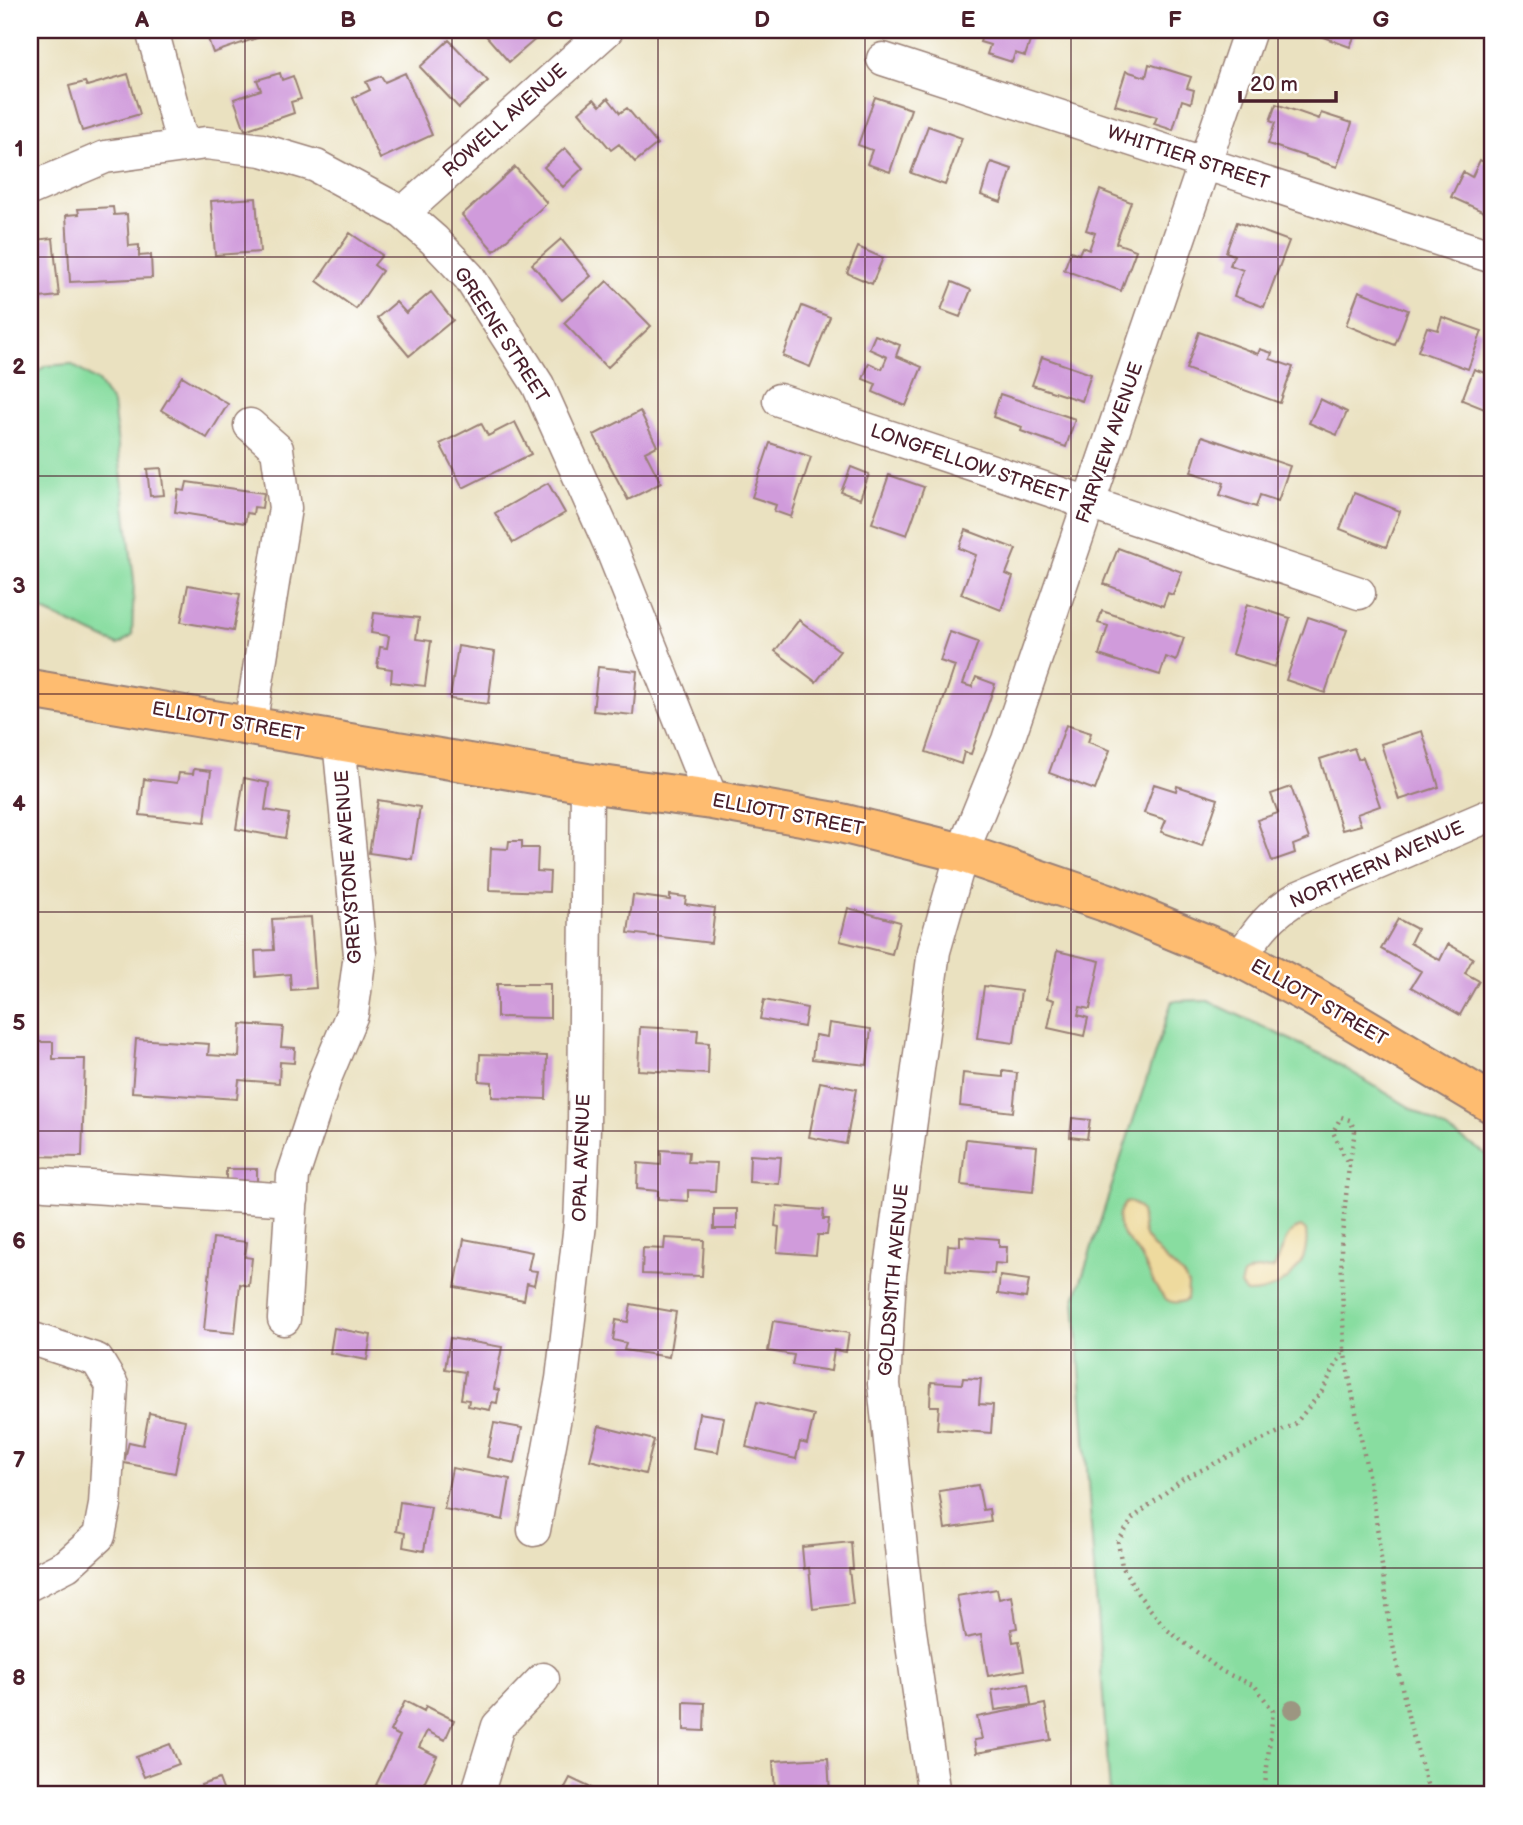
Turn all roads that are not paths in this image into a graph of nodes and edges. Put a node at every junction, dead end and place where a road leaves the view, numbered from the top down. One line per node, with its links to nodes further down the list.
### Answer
1 (152, 30): 5 (street)
2 (607, 30): 8 (street, ROWELL AVENUE)
3 (1250, 30): 6 (street, FAIRVIEW AVENUE)
4 (883, 59): 6 (street, WHITTIER STREET)
5 (183, 146): 7 (street, GREENE STREET); 8 (street, GREENE STREET)
6 (1205, 164): 9 (street, WHITTIER STREET); 12 (street, FAIRVIEW AVENUE)
7 (30, 189)
8 (403, 213): 18 (street, GREENE STREET)
9 (1493, 257)
10 (779, 400): 12 (street, LONGFELLOW STREET)
11 (250, 425): 15 (street)
12 (1089, 504): 13 (street, LONGFELLOW STREET); 20 (street, FAIRVIEW AVENUE)
13 (1359, 593)
14 (30, 689): 15 (main road, ELLIOTT STREET)
15 (250, 726): 16 (main road, ELLIOTT STREET)
16 (339, 741): 17 (main road, ELLIOTT STREET); 24 (street, GREYSTONE AVENUE)
17 (587, 783): 18 (main road, ELLIOTT STREET); 27 (street, OPAL AVENUE)
18 (712, 800): 20 (main road, ELLIOTT STREET)
19 (1493, 814): 21 (street, NORTHERN AVENUE)
20 (962, 853): 21 (main road, ELLIOTT STREET); 31 (street, GOLDSMITH AVENUE)
21 (1240, 958): 22 (main road, ELLIOTT STREET)
22 (1493, 1104)
23 (45, 1184): 24 (street)
24 (292, 1200): 25 (street, GREYSTONE AVENUE)
25 (284, 1319)
26 (30, 1338): 28 (street)
27 (534, 1530)
28 (30, 1584)
29 (542, 1679): 30 (street)
30 (477, 1795)
31 (934, 1795)

